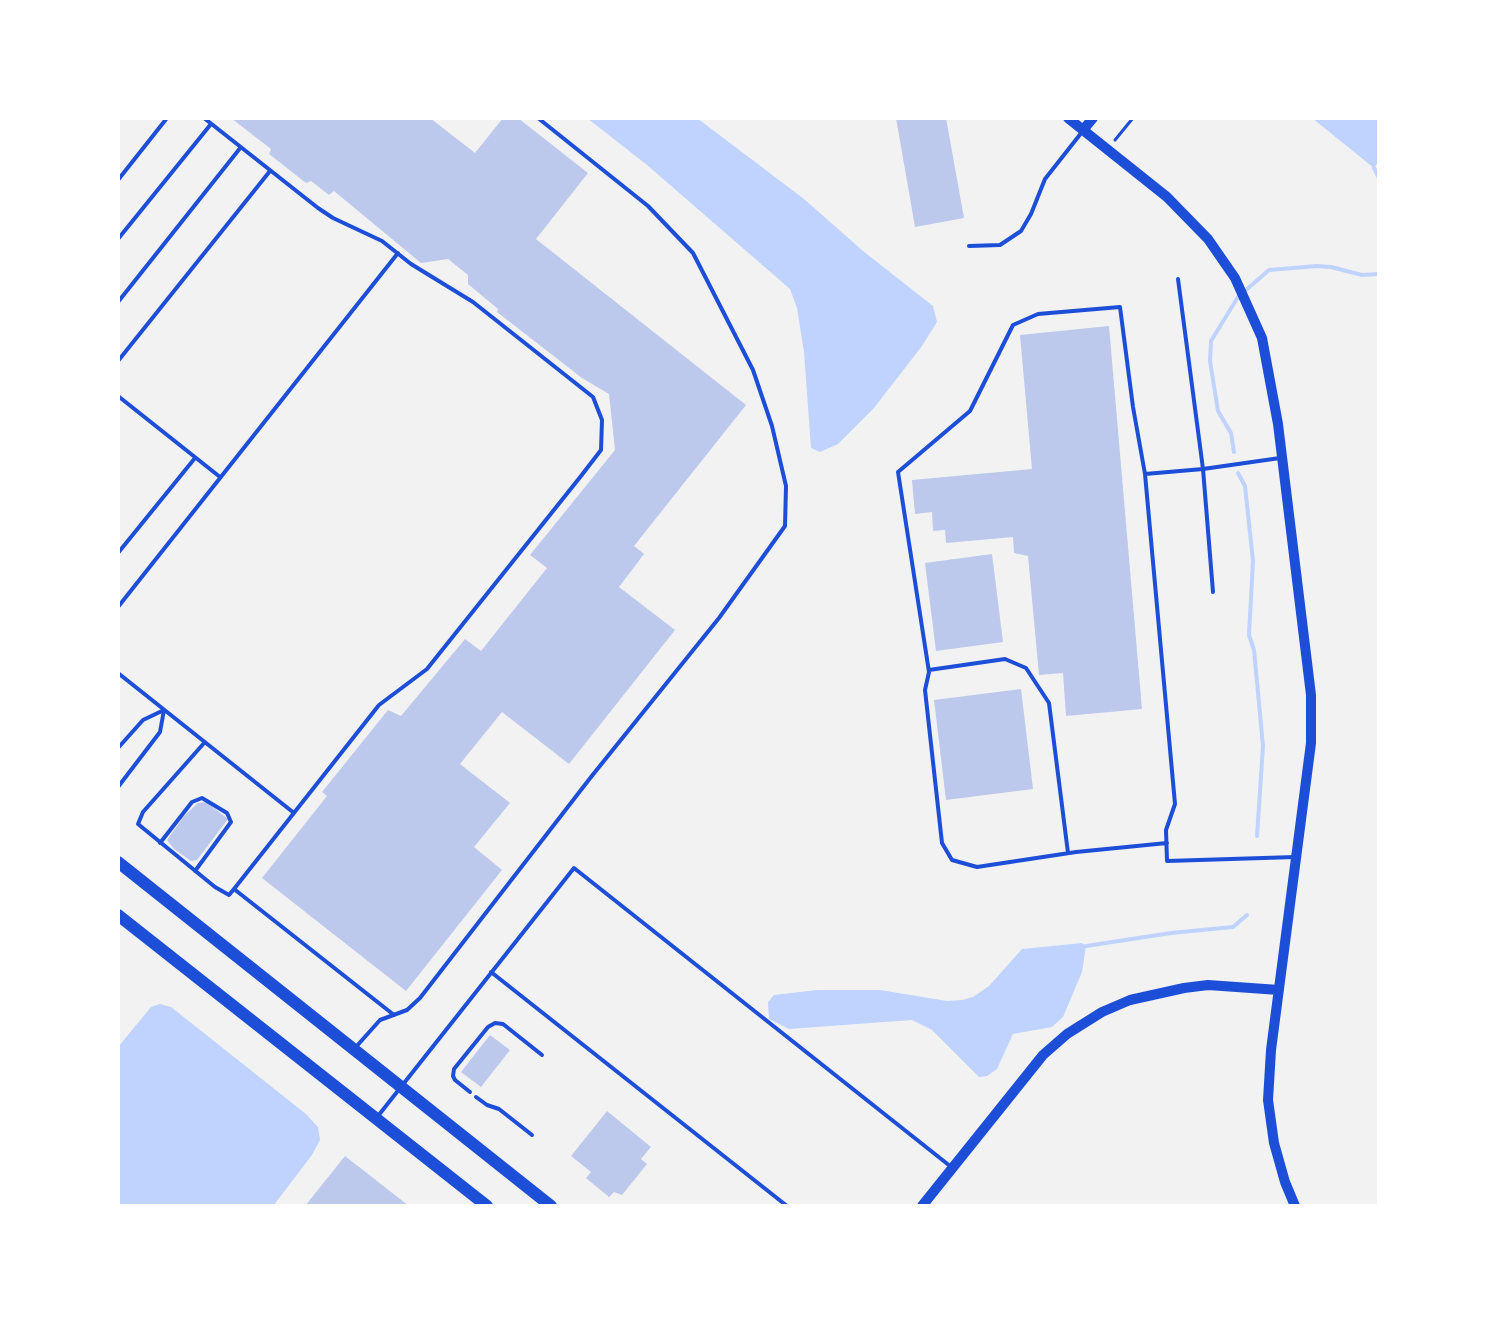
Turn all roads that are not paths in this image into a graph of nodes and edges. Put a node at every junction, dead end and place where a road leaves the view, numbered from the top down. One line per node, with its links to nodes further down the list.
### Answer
1 (167, 118): 10 (lane)
2 (204, 118): 6 (lane)
3 (538, 118): 43 (lane)
4 (1068, 118): 7 (street)
5 (1093, 118): 7 (street)
6 (211, 124): 8 (lane); 11 (lane)
7 (1083, 130): 12 (lane); 18 (street)
8 (241, 147): 9 (lane); 15 (lane)
9 (270, 171): 13 (lane); 16 (lane)
10 (118, 180)
11 (118, 239)
12 (969, 246)
13 (398, 253): 22 (lane); 32 (lane)
14 (1178, 279): 20 (lane)
15 (118, 302)
16 (118, 361)
17 (118, 396): 19 (lane)
18 (1282, 457): 20 (lane); 36 (street)
19 (195, 458): 22 (lane); 23 (lane)
20 (1203, 469): 21 (lane); 24 (lane)
21 (1145, 474): 26 (lane); 34 (lane)
22 (220, 477): 25 (lane)
23 (118, 552)
24 (1213, 592)
25 (118, 607)
26 (929, 670): 35 (lane); 35 (lane)
27 (119, 676): 28 (lane)
28 (164, 710): 29 (lane); 30 (lane); 31 (lane)
29 (205, 742): 32 (lane); 33 (lane)
30 (118, 748)
31 (118, 787)
32 (294, 813): 39 (lane)
33 (160, 843): 38 (lane); 38 (lane)
34 (1167, 843): 35 (lane); 36 (lane)
35 (1068, 853)
36 (1296, 857): 42 (street)
37 (118, 862): 44 (highway)
38 (195, 871): 39 (lane)
39 (234, 889): 43 (lane)
40 (118, 915): 49 (highway)
41 (491, 972): 46 (lane); 51 (lane); 54 (lane)
42 (1279, 990): 51 (street); 56 (street)
43 (394, 1015): 44 (lane)
44 (353, 1049): 46 (highway)
45 (542, 1055): 47 (lane)
46 (400, 1088): 49 (lane); 53 (highway)
47 (470, 1092)
48 (476, 1097): 50 (lane)
49 (377, 1118): 52 (highway)
50 (532, 1135)
51 (952, 1168): 55 (street)
52 (487, 1206)
53 (551, 1206)
54 (787, 1206)
55 (922, 1206)
56 (1295, 1206)

